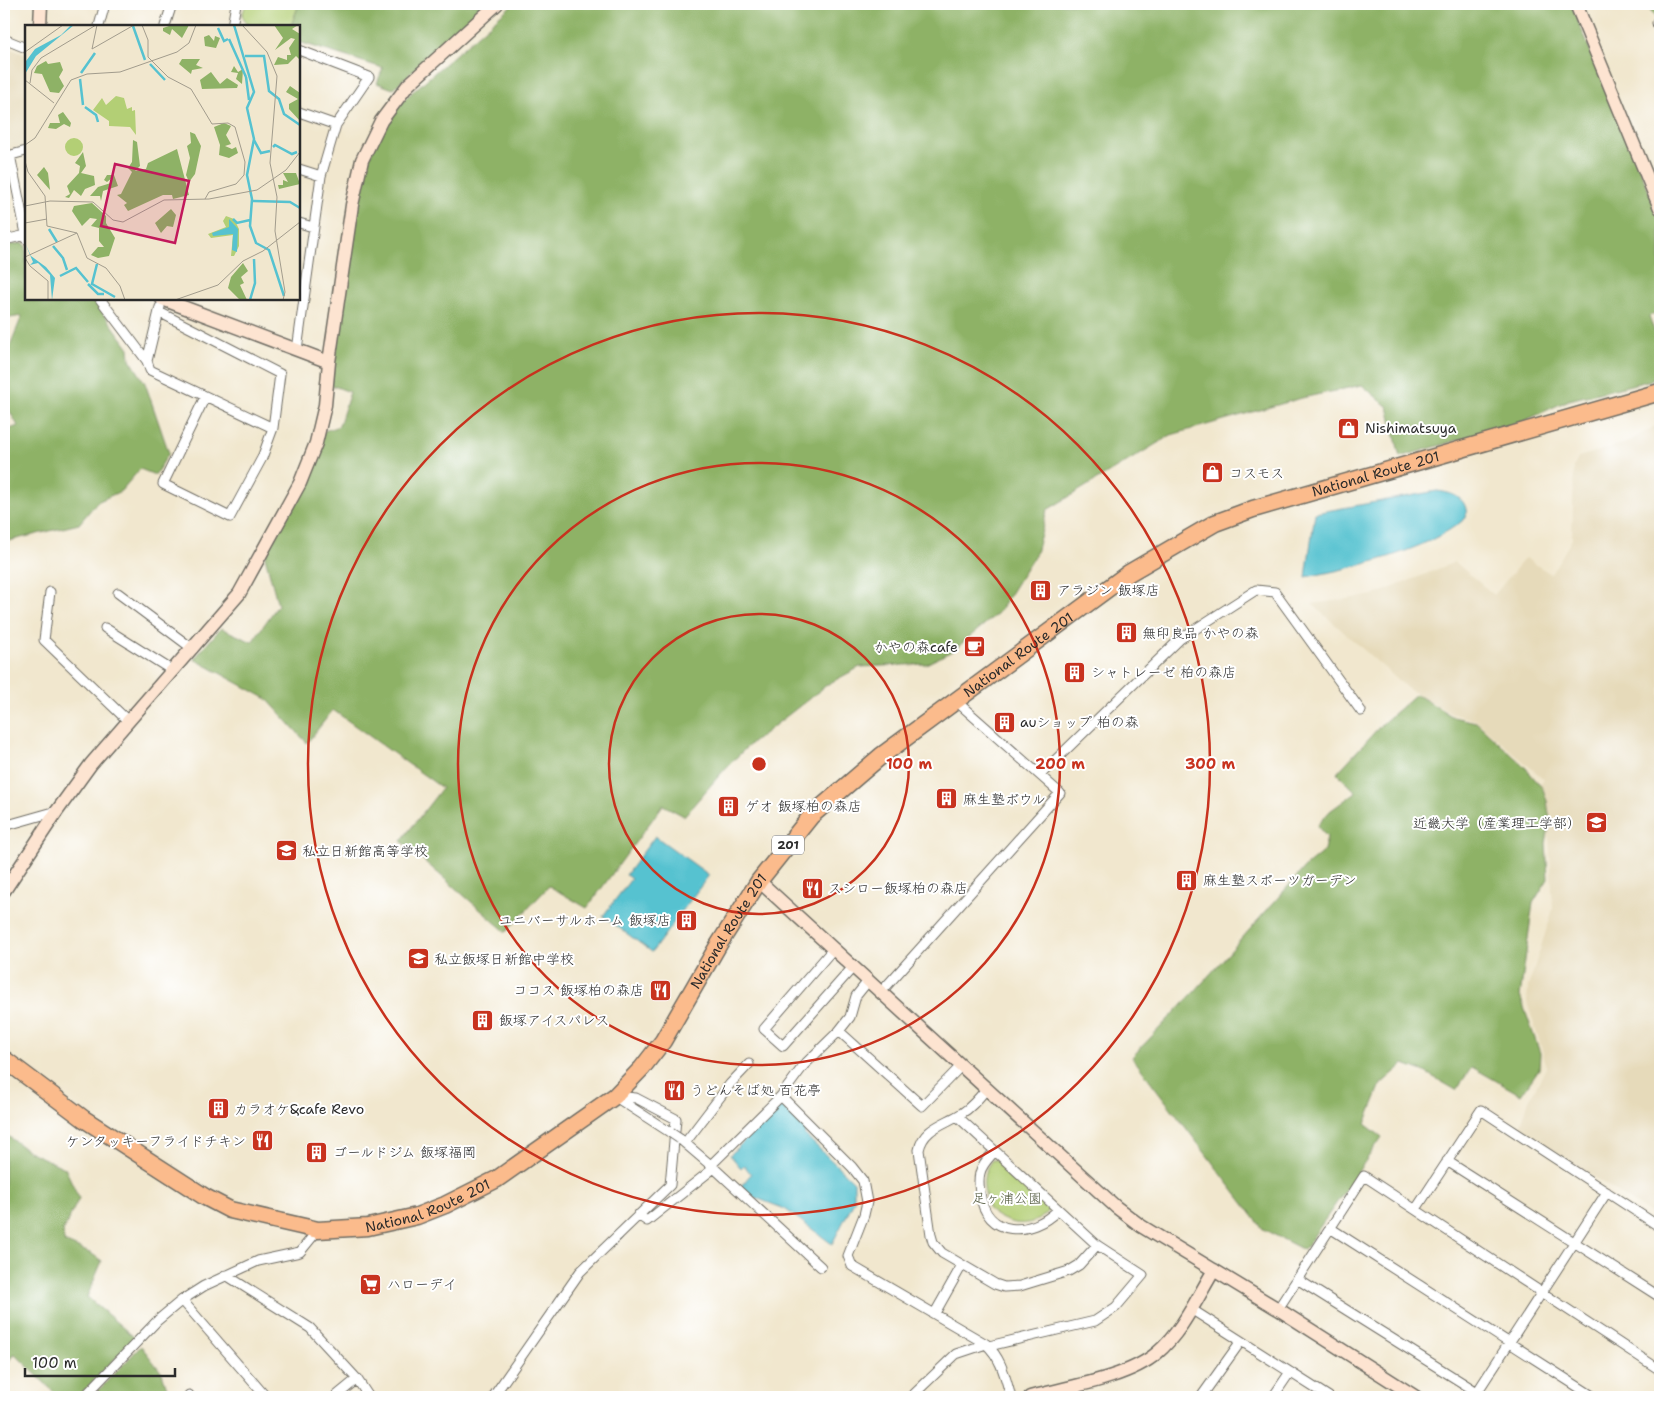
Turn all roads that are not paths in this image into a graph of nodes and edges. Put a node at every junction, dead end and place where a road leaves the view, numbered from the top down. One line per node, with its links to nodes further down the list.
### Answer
1 (41, 4): 8 (street)
2 (105, 4): 9 (street)
3 (172, 4): 10 (street)
4 (236, 4): 11 (street)
5 (497, 4): 35 (street)
6 (1576, 4): 22 (street)
7 (1660, 22): 12 (street)
8 (40, 25)
9 (99, 25)
10 (165, 25)
11 (233, 25)
12 (1660, 33)
13 (4, 40): 14 (street)
14 (25, 48)
15 (300, 50): 17 (street)
16 (300, 112): 17 (street)
17 (336, 125): 21 (street)
18 (25, 151): 19 (street)
19 (7, 156): 25 (street)
20 (300, 169): 21 (street)
21 (321, 176): 24 (street)
22 (1660, 208)
23 (300, 223): 24 (street)
24 (313, 227): 28 (street)
25 (25, 230)
26 (25, 238): 27 (street)
27 (4, 240)
28 (301, 299): 33 (street)
29 (101, 300): 34 (street)
30 (163, 300): 32 (street)
31 (166, 300): 33 (street)
32 (159, 312): 34 (street); 38 (street)
33 (297, 350): 35 (street)
34 (147, 360): 37 (street)
35 (329, 362): 42 (street)
36 (1660, 392): 44 (highway, National Route 201 / 201)
37 (205, 397): 38 (street); 38 (street)
38 (273, 428)
39 (50, 592): 46 (street)
40 (118, 593): 42 (street)
41 (105, 628): 43 (street)
42 (193, 649): 43 (street)
43 (173, 672): 46 (street)
44 (956, 701): 47 (street); 50 (highway, National Route 201 / 201)
45 (1361, 711): 47 (street)
46 (129, 722): 48 (street)
47 (1040, 774): 55 (street)
48 (57, 811): 49 (street); 51 (street)
49 (4, 826)
50 (760, 881): 52 (street); 61 (highway, National Route 201 / 201)
51 (4, 891)
52 (834, 948): 53 (street); 53 (street)
53 (854, 966): 54 (street)
54 (869, 980): 55 (street); 56 (street)
55 (882, 991): 59 (street)
56 (839, 1031): 59 (street); 62 (street)
57 (4, 1059): 74 (highway, National Route 201 / 201)
58 (749, 1064): 64 (street)
59 (961, 1066): 60 (street)
60 (987, 1088): 63 (street); 79 (street)
61 (615, 1096): 64 (street, bridge); 71 (street); 74 (highway, National Route 201 / 201)
62 (781, 1096): 67 (street); 87 (street)
63 (957, 1116): 65 (street); 77 (street)
64 (682, 1141): 67 (street)
65 (995, 1151): 70 (street); 70 (street)
66 (1447, 1161): 68 (street); 69 (street); 75 (street)
67 (713, 1167): 71 (street); 78 (street)
68 (1607, 1192): 72 (street); 75 (street)
69 (1416, 1209): 73 (street); 82 (street)
70 (1058, 1210): 76 (street)
71 (638, 1215): 99 (street)
72 (1660, 1226)
73 (1330, 1228): 81 (street); 89 (street)
74 (318, 1230): 80 (street)
75 (1574, 1242): 82 (street); 83 (street)
76 (1096, 1245): 77 (street); 90 (street)
77 (962, 1265): 87 (street)
78 (820, 1267)
79 (1214, 1270): 85 (street); 86 (street)
80 (226, 1275): 84 (street); 93 (street)
81 (1297, 1279): 86 (street); 94 (street)
82 (1542, 1294): 89 (street); 91 (street)
83 (1660, 1297)
84 (182, 1300): 95 (street); 96 (street)
85 (1191, 1309): 88 (street); 102 (street)
86 (1278, 1309): 106 (street)
87 (935, 1313): 90 (street)
88 (1241, 1341): 92 (street); 103 (street)
89 (1510, 1343): 94 (street); 107 (street)
90 (987, 1345): 100 (street); 101 (street)
91 (1660, 1370)
92 (1290, 1372): 104 (street); 105 (street)
93 (357, 1379): 97 (street); 98 (street)
94 (1479, 1396)
95 (84, 1397)
96 (266, 1397)
97 (334, 1397)
98 (369, 1397)
99 (493, 1397)
100 (911, 1397)
101 (1011, 1397)
102 (1030, 1397)
103 (1201, 1397)
104 (1273, 1397)
105 (1329, 1397)
106 (1416, 1397)
107 (1594, 1397)

